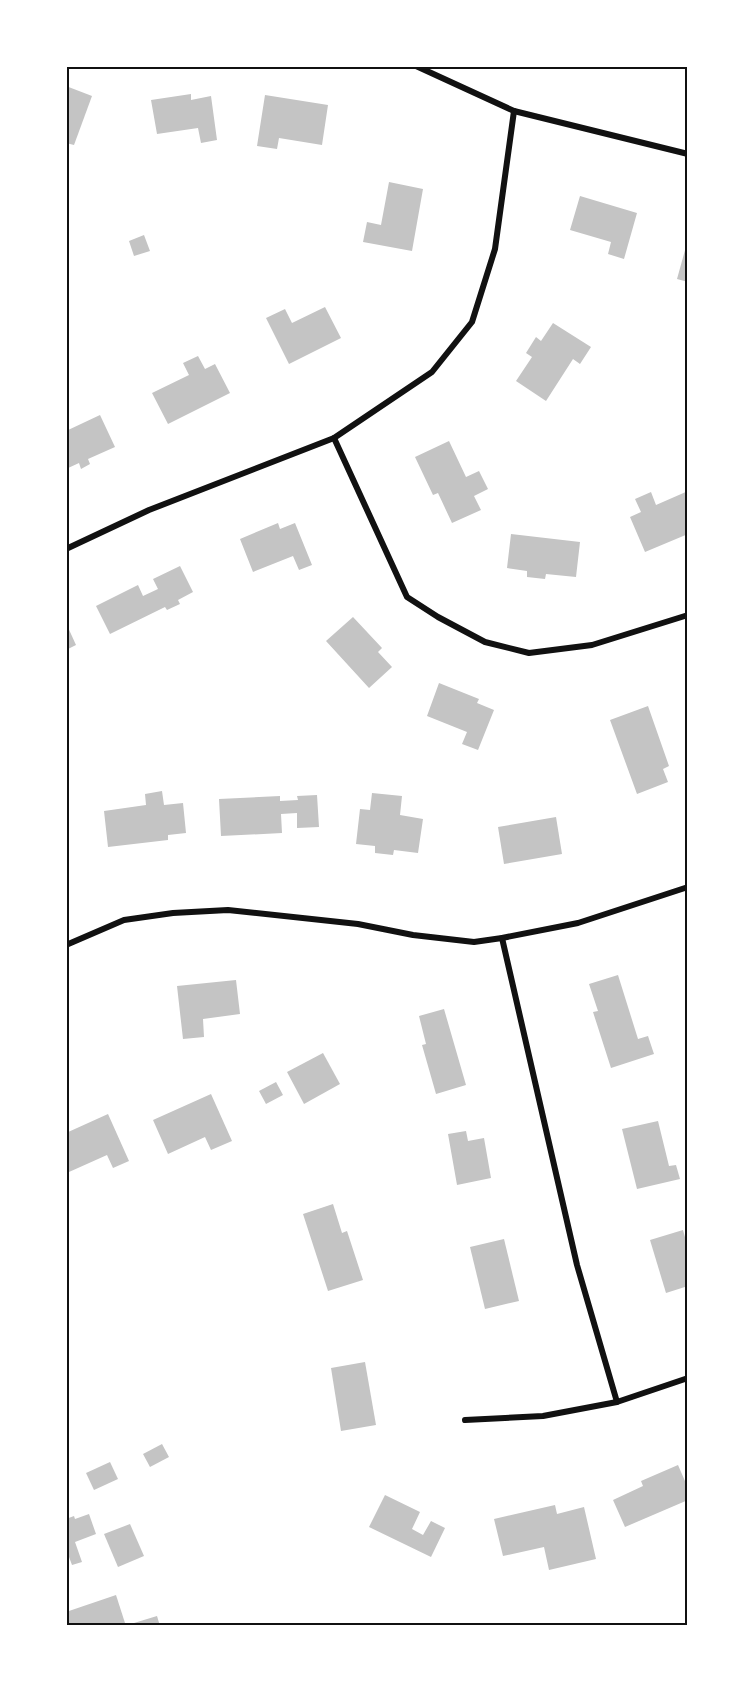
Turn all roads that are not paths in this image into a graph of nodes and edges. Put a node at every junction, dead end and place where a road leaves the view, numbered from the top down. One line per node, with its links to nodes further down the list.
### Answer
1 (416, 66): 2 (street)
2 (514, 111): 3 (street); 4 (street)
3 (688, 154)
4 (334, 438): 5 (street); 6 (street)
5 (66, 549)
6 (687, 618)
7 (688, 887): 8 (street)
8 (502, 938): 9 (street); 11 (street)
9 (66, 945)
10 (688, 1378): 11 (street)
11 (617, 1402): 12 (street)
12 (465, 1420)

